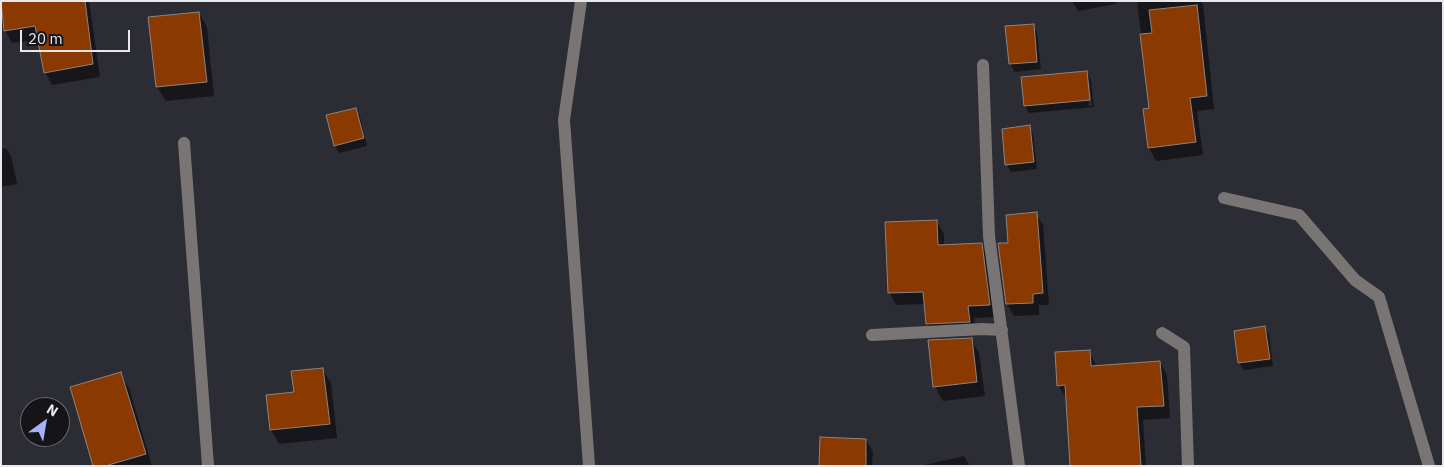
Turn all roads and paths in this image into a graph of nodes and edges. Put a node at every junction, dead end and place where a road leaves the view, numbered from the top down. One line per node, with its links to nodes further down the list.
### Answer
1 (581, 1): 9 (street)
2 (982, 65): 5 (street)
3 (184, 143): 8 (street)
4 (1224, 198): 12 (street)
5 (1002, 330): 6 (street); 10 (street)
6 (872, 334)
7 (1162, 334): 11 (street)
8 (208, 466)
9 (589, 466)
10 (1019, 466)
11 (1188, 466)
12 (1429, 466)

